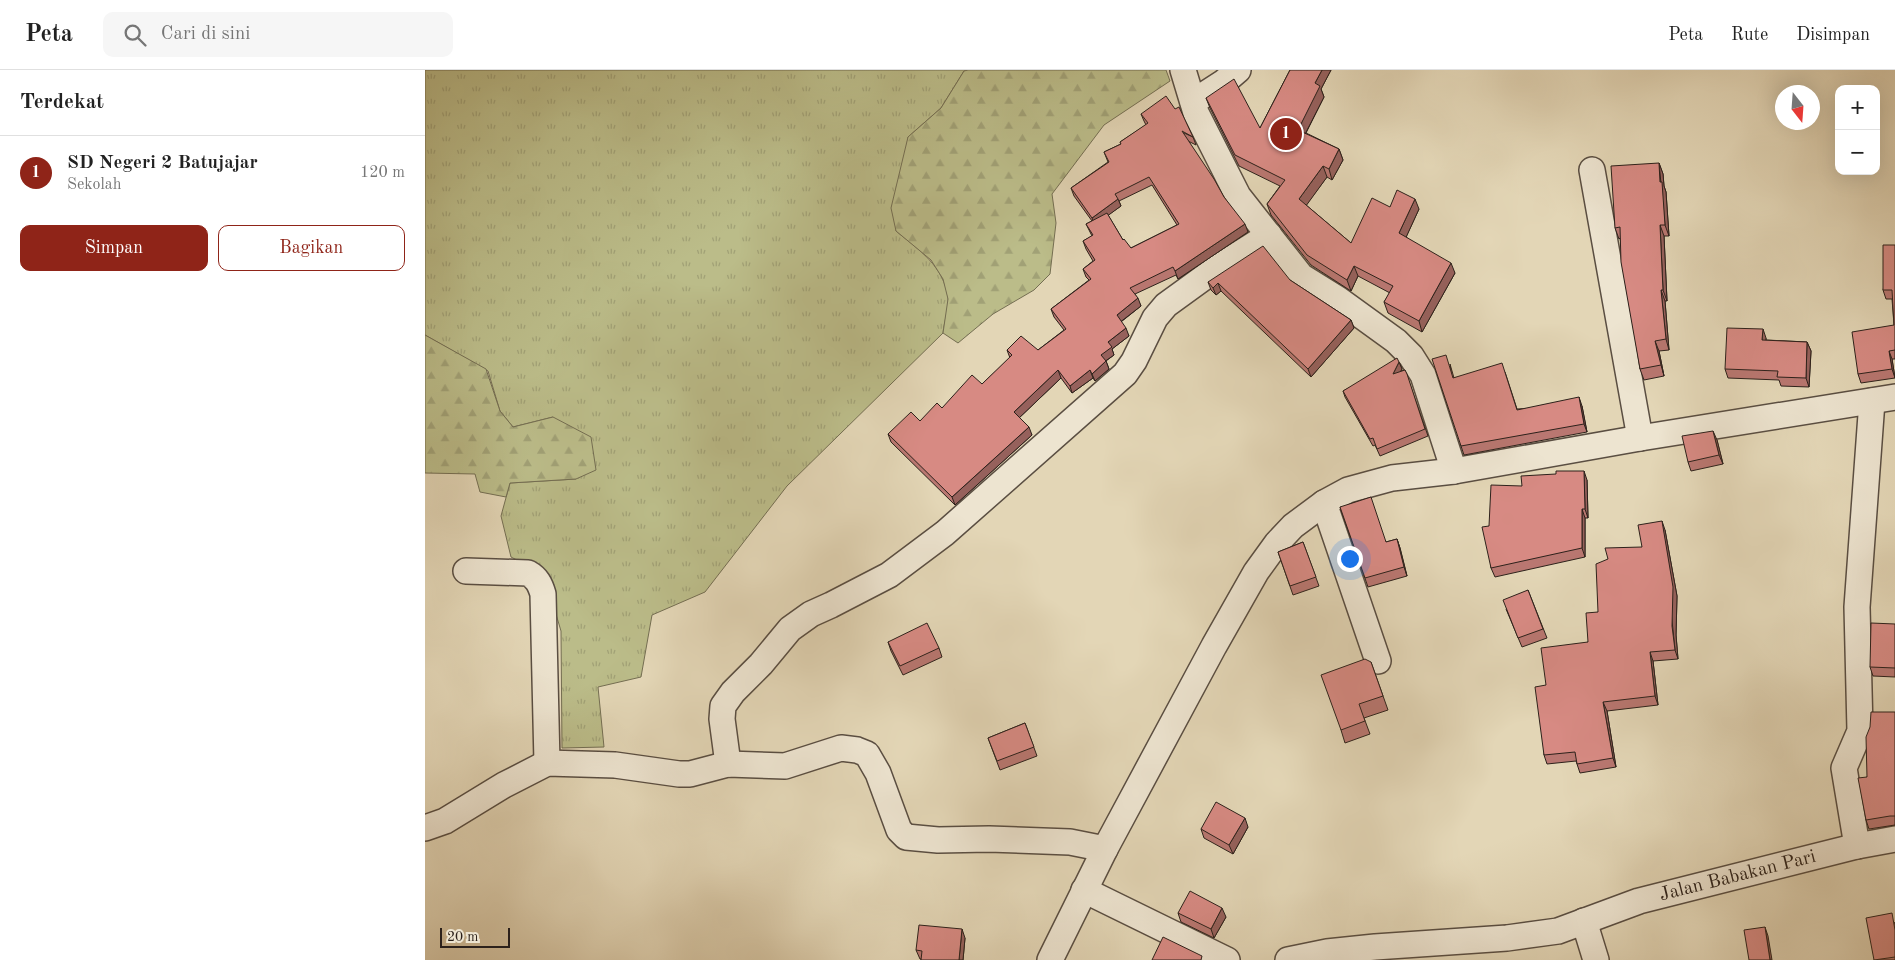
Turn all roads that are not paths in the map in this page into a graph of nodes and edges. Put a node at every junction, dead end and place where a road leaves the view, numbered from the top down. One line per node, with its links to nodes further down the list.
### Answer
1 (1183, 70): 3 (street)
2 (1237, 70): 3 (street)
3 (1193, 102): 5 (street)
4 (1592, 170): 7 (street)
5 (1269, 235): 8 (street); 13 (street)
6 (1883, 399): 7 (street); 16 (street)
7 (1639, 438): 8 (street)
8 (1454, 471): 9 (street)
9 (1324, 503): 11 (street); 17 (street)
10 (466, 571): 12 (street)
11 (1378, 661)
12 (547, 763): 13 (street); 14 (street)
13 (728, 764): 17 (street)
14 (425, 828)
15 (1895, 839): 16 (street, Jalan Babakan Pari)
16 (1857, 846): 19 (street, Jalan Babakan Pari)
17 (1105, 849): 18 (street)
18 (1084, 890): 20 (street); 21 (street)
19 (1584, 921): 22 (street, Jalan Babakan Pari); 23 (street)
20 (1050, 960)
21 (1227, 960)
22 (1288, 960)
23 (1596, 960)

